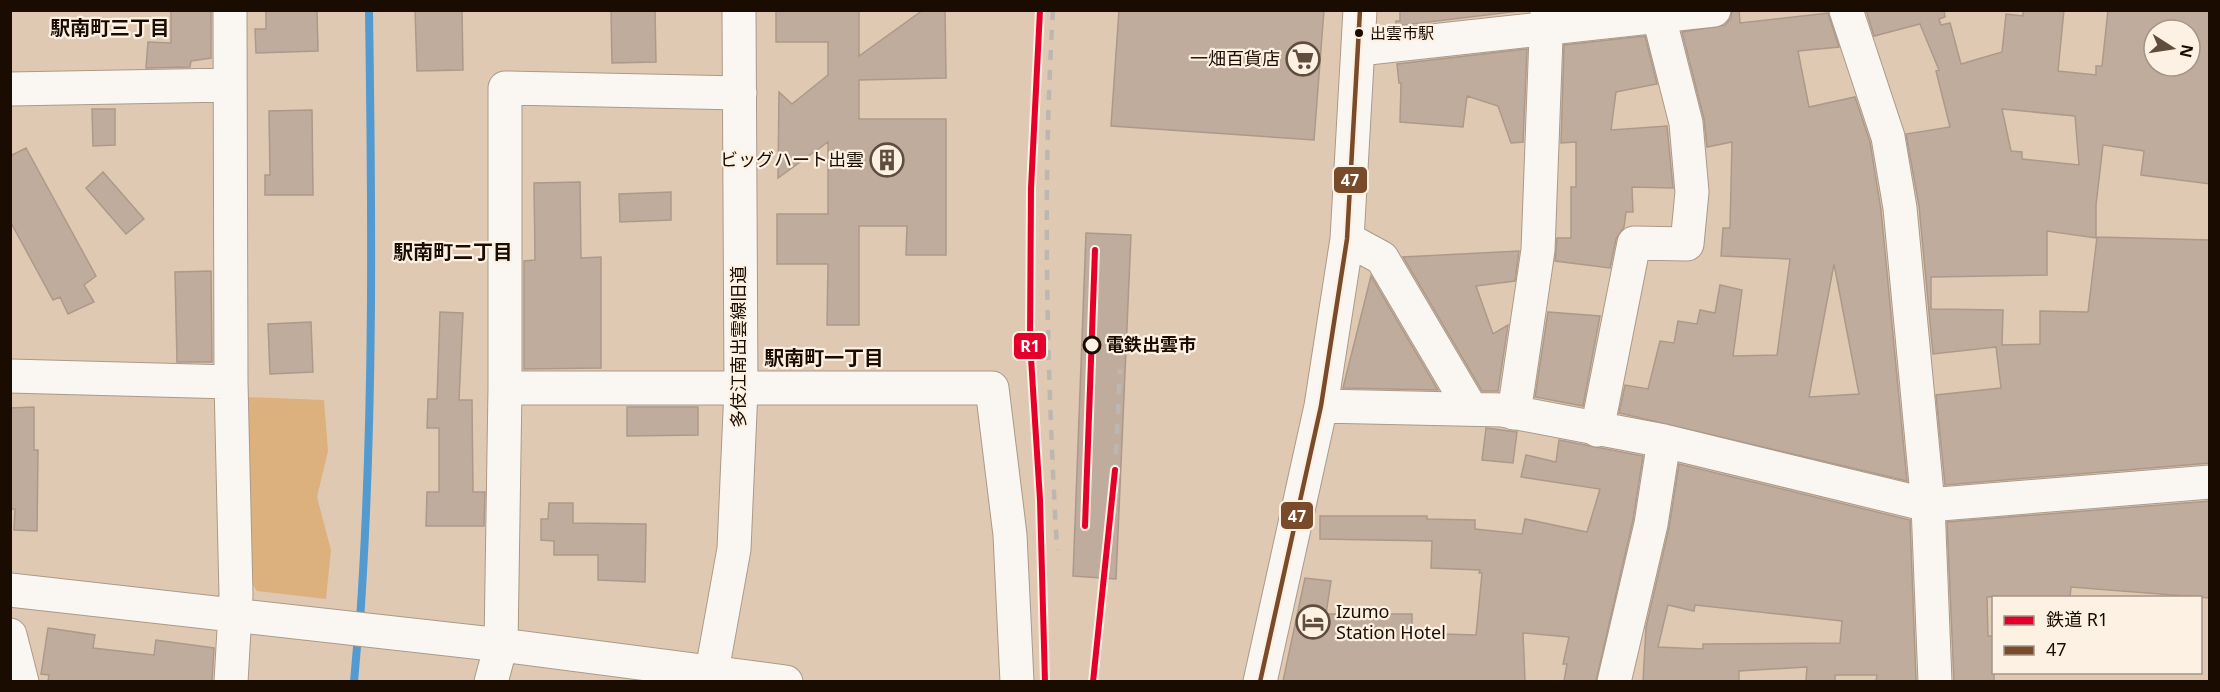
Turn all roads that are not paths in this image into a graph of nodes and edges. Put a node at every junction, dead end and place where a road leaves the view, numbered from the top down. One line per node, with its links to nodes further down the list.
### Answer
1 (230, 10): 9 (street)
2 (739, 10): 11 (street, 多伎江南出雲線旧道)
3 (1360, 10): 8 (street)
4 (1714, 10): 6 (street)
5 (1846, 10): 23 (street)
6 (1659, 17): 7 (street); 20 (street)
7 (1546, 20): 8 (street); 19 (street)
8 (1359, 49): 12 (street)
9 (230, 85): 10 (street); 14 (street)
10 (10, 89)
11 (740, 93): 15 (street); 16 (street, 多伎江南出雲線旧道)
12 (1347, 239): 17 (street); 18 (street)
13 (10, 376): 14 (street)
14 (231, 382): 25 (street)
15 (505, 388): 16 (street); 27 (street)
16 (741, 389): 28 (street, 多伎江南出雲線旧道); 33 (street)
17 (1321, 406): 18 (street); 34 (street)
18 (1471, 410): 19 (street)
19 (1514, 413): 20 (street)
20 (1598, 430): 21 (street)
21 (1664, 441): 23 (street); 35 (street)
22 (2210, 482): 23 (street)
23 (1928, 505): 36 (street)
24 (10, 590): 25 (street)
25 (236, 617): 27 (street); 30 (street)
26 (10, 635): 29 (street)
27 (501, 645): 28 (street); 31 (street)
28 (711, 677): 32 (street)
29 (22, 681)
30 (231, 681)
31 (490, 681)
32 (786, 681)
33 (1017, 681)
34 (1260, 681)
35 (1614, 681)
36 (1935, 681)

